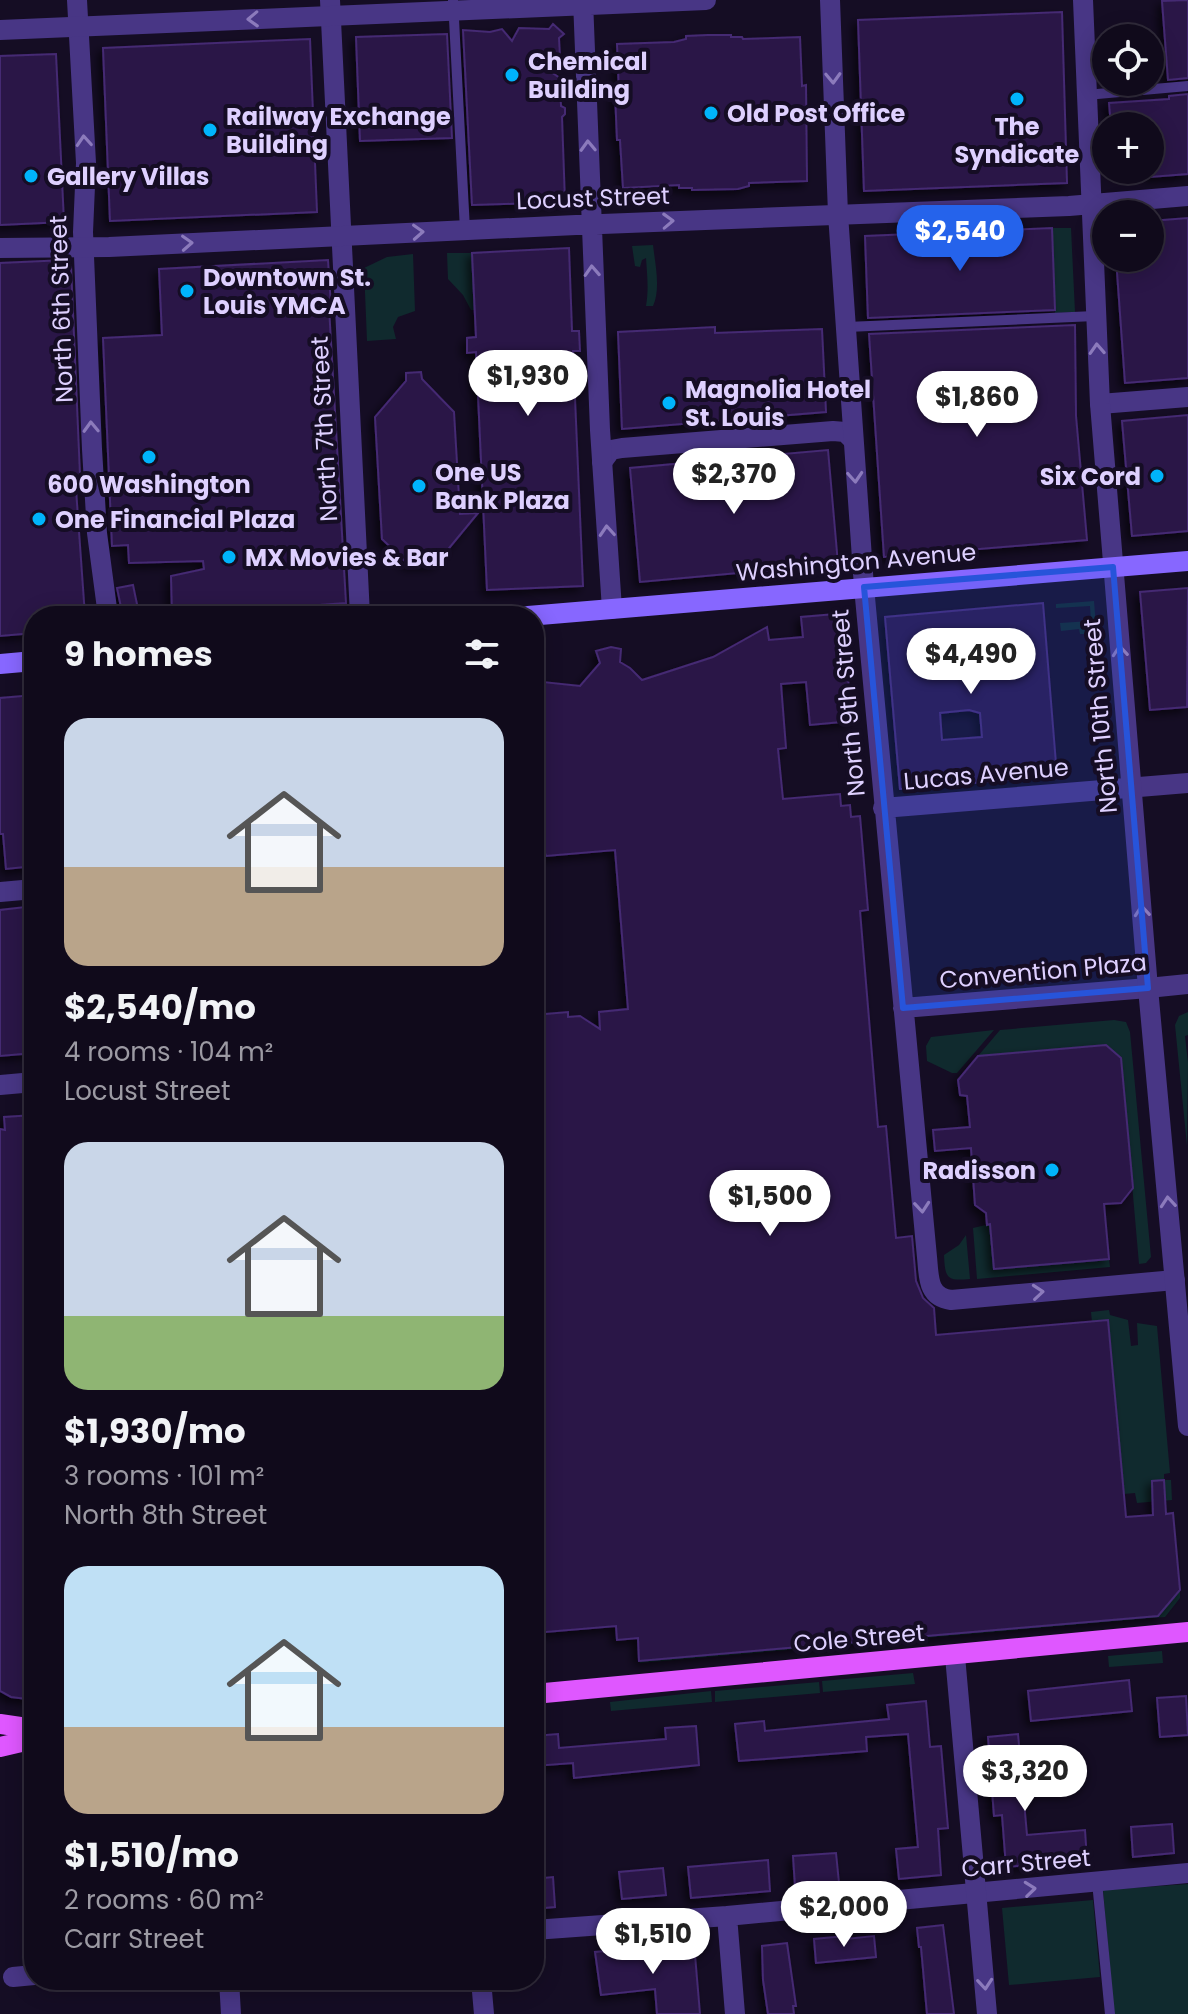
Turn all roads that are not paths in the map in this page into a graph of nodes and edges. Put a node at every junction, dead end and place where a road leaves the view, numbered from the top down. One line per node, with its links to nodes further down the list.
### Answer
1 (77, 0): 8 (street, North 6th Street)
2 (706, 0): 5 (street)
3 (830, 0): 14 (street, North 9th Street, one-way to 14)
4 (1083, 0): 11 (street, North 10th Street)
5 (583, 2): 6 (street); 15 (street, one-way to 5)
6 (453, 5): 7 (street); 16 (lane)
7 (330, 8): 8 (street, one-way to 8); 17 (street, North 7th Street)
8 (78, 26): 9 (street); 18 (street, North 6th Street, one-way to 8)
9 (0, 30)
10 (1188, 86): 11 (lane)
11 (1086, 95): 13 (street, North 10th Street)
12 (1188, 196): 13 (street, Locust Street)
13 (1090, 205): 14 (street, Locust Street); 20 (street, North 10th Street)
14 (838, 214): 15 (street, Locust Street, one-way to 14); 21 (street, North 9th Street)
15 (590, 224): 16 (street, Locust Street); 25 (street, one-way to 15)
16 (465, 230): 17 (street, Locust Street, one-way to 16)
17 (340, 236): 18 (street, Locust Street, one-way to 17); 30 (street, North 7th Street)
18 (84, 247): 19 (street, Locust Street); 29 (street, North 6th Street, one-way to 18)
19 (0, 248)
20 (1095, 316): 21 (lane); 23 (street, North 10th Street, one-way to 20)
21 (847, 327): 24 (street, North 9th Street)
22 (1188, 397): 23 (street)
23 (1100, 404): 27 (street, North 10th Street)
24 (853, 440): 25 (street); 28 (street, North 9th Street, one-way to 28)
25 (602, 462): 31 (street, one-way to 25)
26 (1188, 561): 27 (main road, Washington Avenue)
27 (1113, 567): 28 (main road, Washington Avenue); 36 (street, North 10th Street, one-way to 27)
28 (864, 587): 31 (main road, Washington Avenue); 37 (street, North 9th Street)
29 (107, 606)
30 (359, 606)
31 (612, 609): 32 (main road, Washington Avenue)
32 (544, 615)
33 (24, 662): 34 (main road)
34 (0, 664)
35 (1188, 783): 36 (street, Lucas Avenue)
36 (1132, 788): 37 (street, Lucas Avenue); 41 (street, North 10th Street, one-way to 36)
37 (883, 808): 42 (street, North 9th Street)
38 (24, 890): 39 (street)
39 (0, 892)
40 (1188, 984): 41 (street, Convention Plaza)
41 (1148, 988): 42 (street, Convention Plaza); 45 (street, North 10th Street, one-way to 41)
42 (903, 1008): 45 (street, North 9th Street, one-way to 45)
43 (24, 1083): 44 (street)
44 (0, 1085)
45 (1181, 1280): 46 (street, North 10th Street)
46 (1188, 1426)
47 (1188, 1632): 48 (main road, Cole Street)
48 (955, 1656): 49 (main road, Cole Street); 56 (street)
49 (544, 1693)
50 (0, 1724): 51 (main road)
51 (24, 1728)
52 (24, 1741): 53 (main road)
53 (0, 1747)
54 (1188, 1873): 55 (street, Carr Street)
55 (1097, 1882): 56 (street, Carr Street, one-way to 55); 67 (lane)
56 (977, 1893): 57 (street, Carr Street); 66 (street, one-way to 66)
57 (727, 1916): 58 (street, Carr Street); 65 (street)
58 (544, 1929)
59 (24, 1976): 60 (street)
60 (13, 1977)
61 (230, 1990): 63 (street)
62 (482, 1990): 64 (street)
63 (231, 2014)
64 (484, 2014)
65 (735, 2014)
66 (987, 2014)
67 (1110, 2014)

